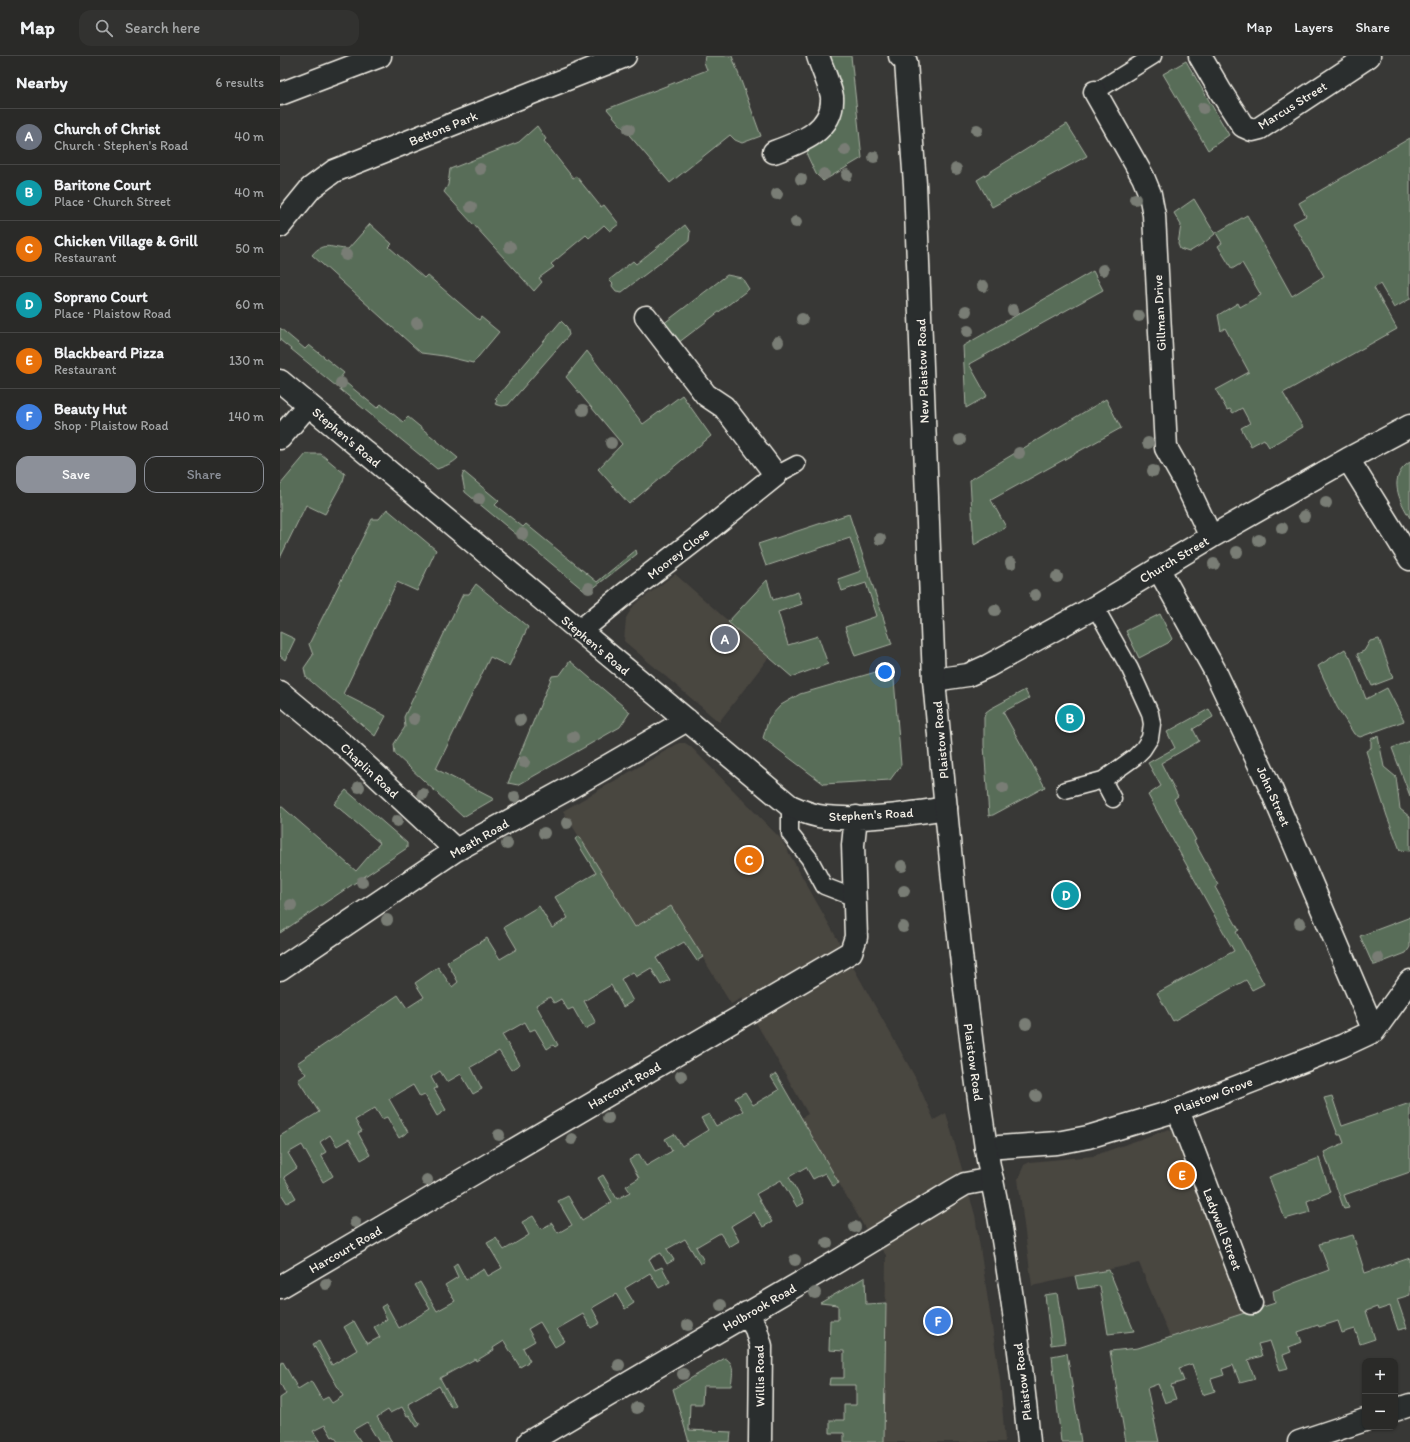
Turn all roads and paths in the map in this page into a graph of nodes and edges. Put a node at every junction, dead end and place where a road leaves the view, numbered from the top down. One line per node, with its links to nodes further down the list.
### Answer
1 (380, 56): 9 (street)
2 (625, 56): 11 (street, Bettons Park)
3 (818, 56): 10 (street)
4 (1153, 56): 8 (lane)
5 (1200, 56): 6 (street, Marcus Street)
6 (1368, 56)
7 (906, 58): 25 (street, New Plaistow Road)
8 (1095, 92): 20 (street, Gillman Drive)
9 (280, 94)
10 (788, 153)
11 (280, 226)
12 (646, 317): 19 (street)
13 (280, 381): 14 (street, Stephen's Road)
14 (308, 405): 16 (street); 24 (street, Stephen's Road)
15 (1410, 426): 17 (street, Church Street)
16 (280, 438)
17 (1348, 459): 20 (street, Church Street); 21 (street)
18 (797, 464): 19 (lane, Moorey Close)
19 (776, 475): 24 (street, Moorey Close)
20 (1211, 537): 22 (street, Church Street)
21 (1410, 560)
22 (1158, 568): 23 (street, Church Street); 38 (street, John Street)
23 (1095, 607): 25 (street, Church Street); 28 (lane)
24 (580, 631): 27 (street, Stephen's Road)
25 (934, 680): 32 (street, Plaistow Road)
26 (280, 692): 34 (street, Chaplin Road)
27 (687, 720): 31 (street, Stephen's Road); 34 (street, Meath Road)
28 (1102, 780): 29 (lane); 30 (lane)
29 (1065, 790)
30 (1114, 800)
31 (790, 806): 33 (street, Stephen's Road); 35 (lane)
32 (946, 808): 33 (street, Stephen's Road); 40 (street, Plaistow Road)
33 (856, 817): 35 (street, Harcourt Road)
34 (456, 850): 36 (street, Meath Road)
35 (855, 898): 42 (street, Harcourt Road)
36 (280, 969)
37 (1408, 989): 38 (street, Plaistow Grove)
38 (1374, 1031): 39 (street, Plaistow Grove)
39 (1178, 1110): 40 (street, Plaistow Grove); 43 (street, Ladywell Street)
40 (986, 1148): 41 (street, Plaistow Road)
41 (992, 1178): 44 (street, Holbrook Road); 50 (street, Plaistow Road)
42 (280, 1287)
43 (1251, 1303)
44 (747, 1314): 48 (street, Holbrook Road); 49 (street, Willis Road)
45 (1410, 1405): 46 (street)
46 (1398, 1409)
47 (1362, 1421): 51 (street)
48 (529, 1442)
49 (760, 1442)
50 (1029, 1442)
51 (1299, 1442)

